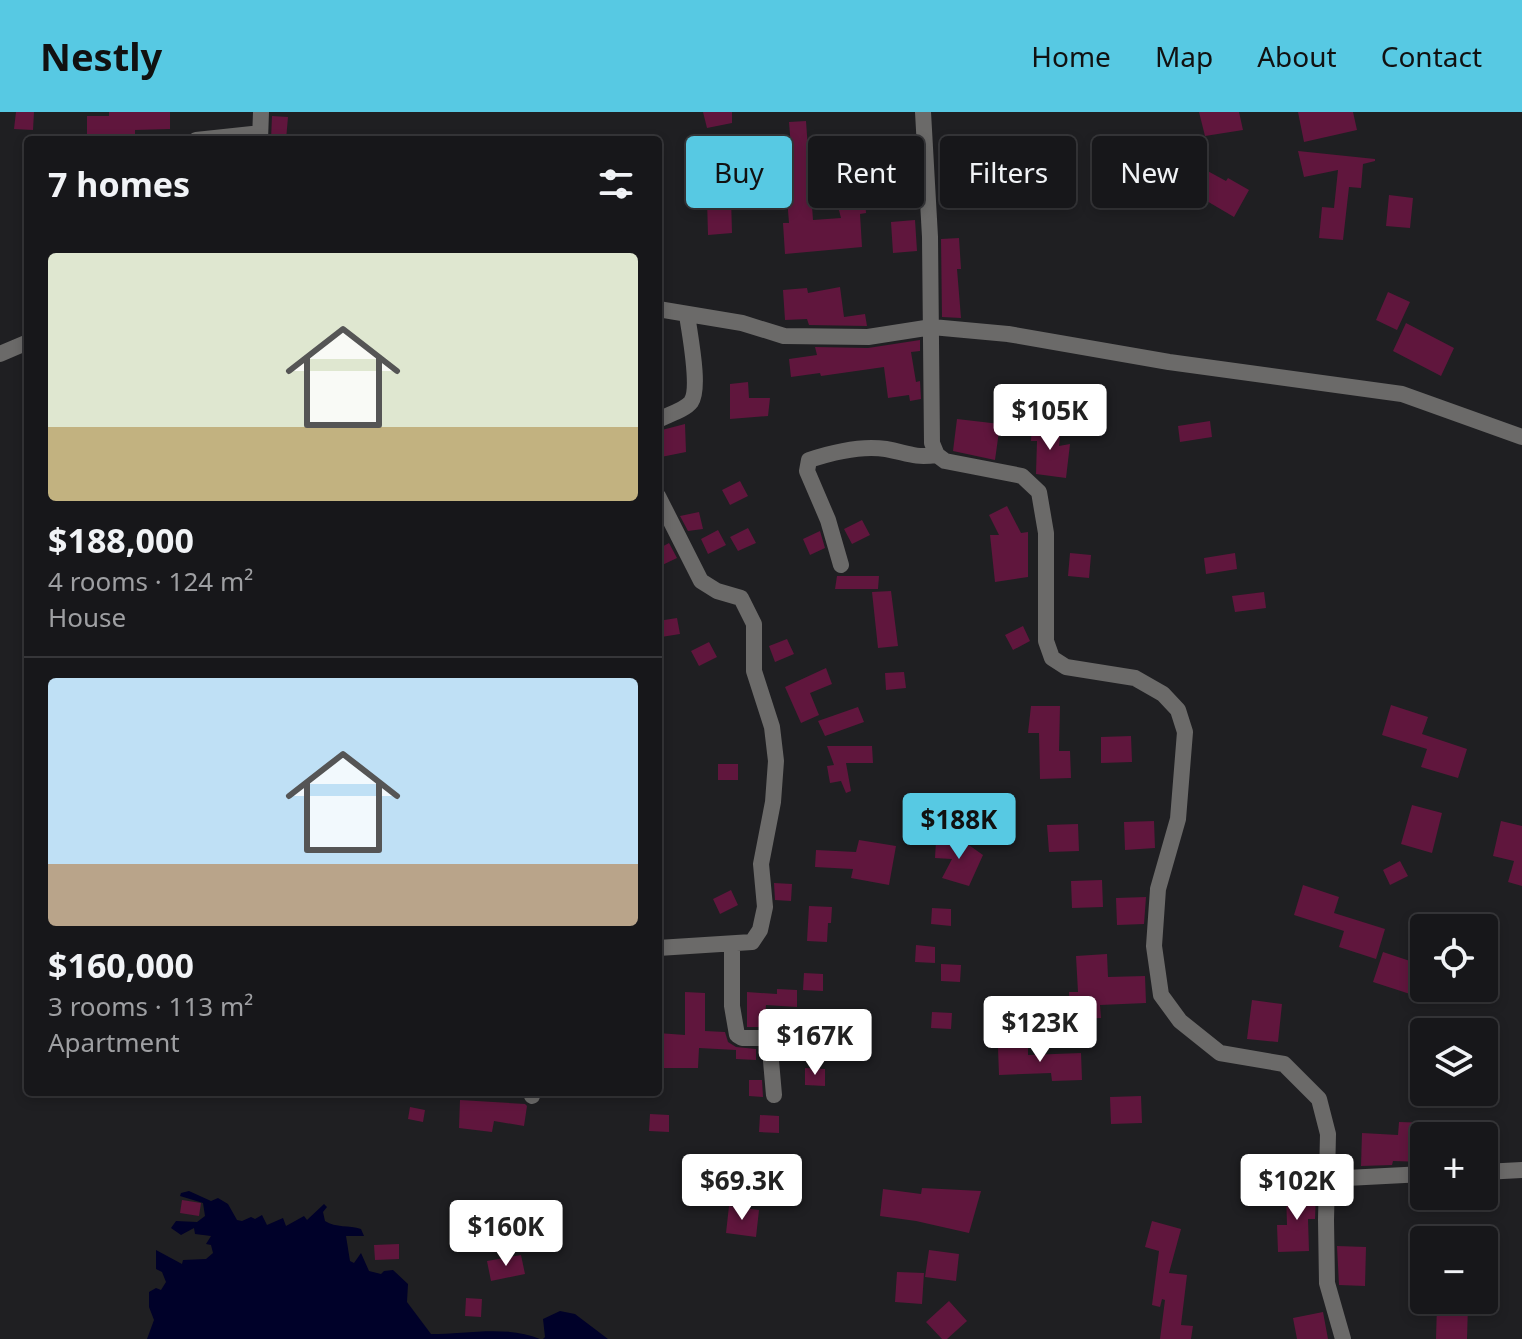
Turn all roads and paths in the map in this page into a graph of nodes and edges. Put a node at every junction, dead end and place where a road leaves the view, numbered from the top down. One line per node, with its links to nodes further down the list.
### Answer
1 (261, 112): 3 (street)
2 (923, 112): 6 (street)
3 (260, 136)
4 (662, 310): 5 (street)
5 (687, 314): 6 (street); 9 (street)
6 (932, 327): 10 (street); 11 (street)
7 (24, 344): 8 (street)
8 (0, 354)
9 (662, 418)
10 (1522, 437)
11 (937, 455): 13 (street); 20 (street)
12 (662, 504): 14 (street)
13 (841, 565)
14 (732, 945): 15 (street); 16 (street)
15 (662, 948)
16 (774, 1095)
17 (1522, 1170): 18 (street)
18 (1498, 1171)
19 (1410, 1175): 20 (street)
20 (1327, 1179): 21 (street)
21 (1343, 1339)

